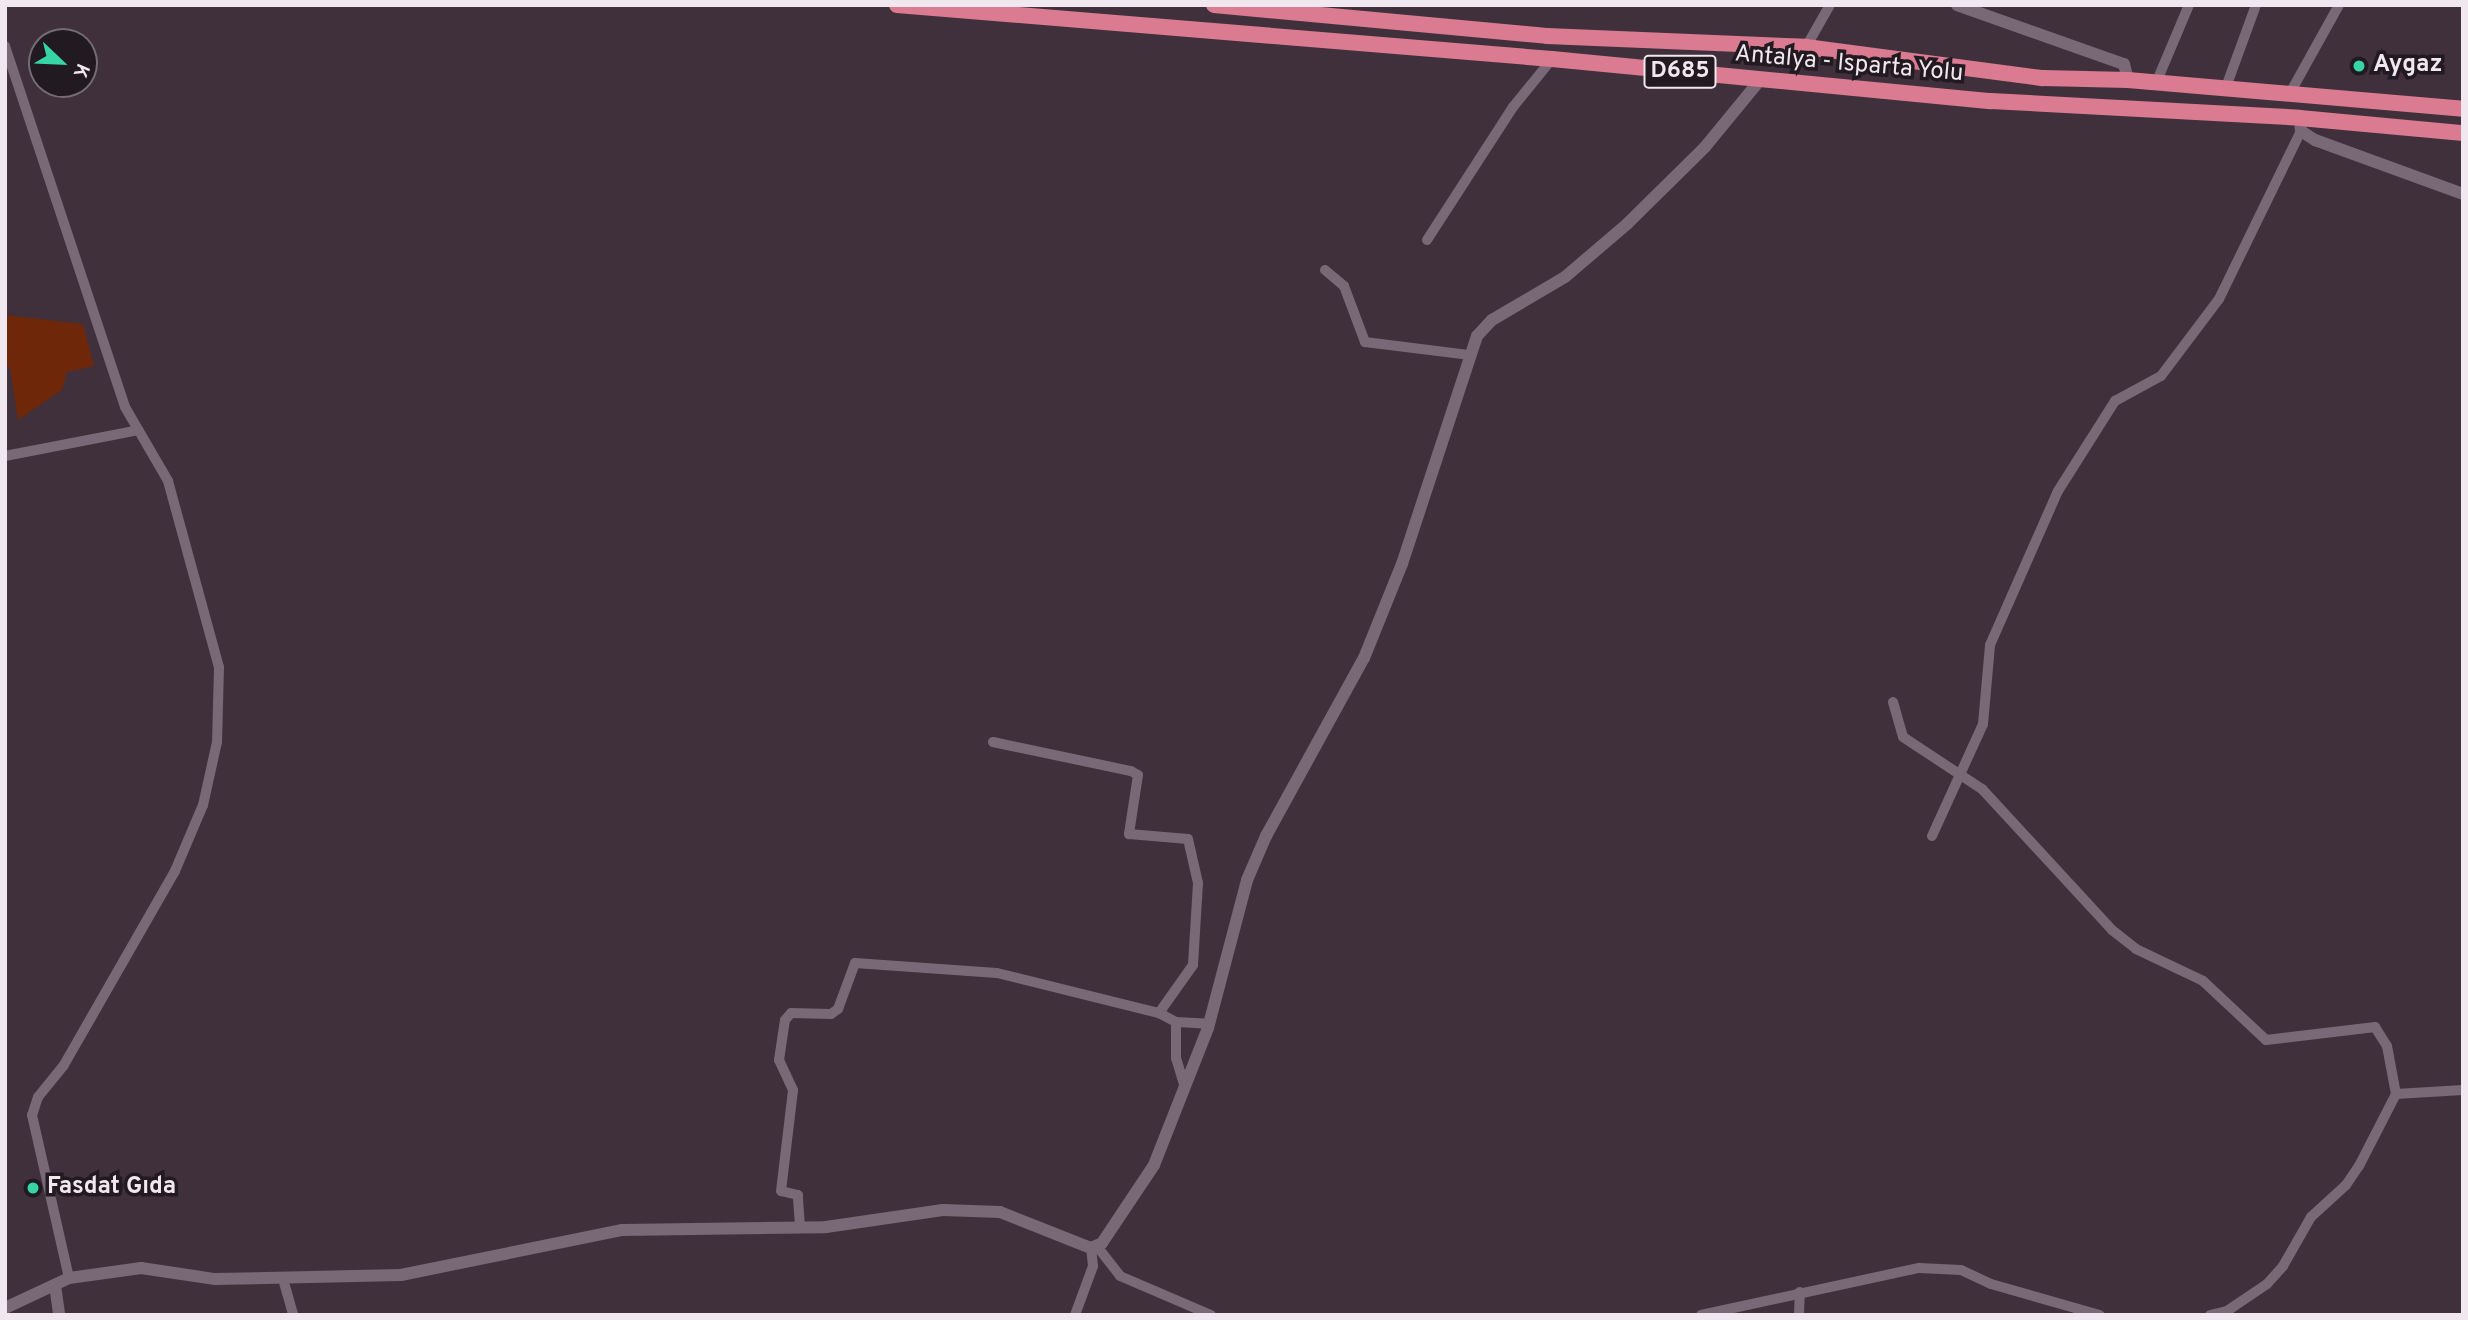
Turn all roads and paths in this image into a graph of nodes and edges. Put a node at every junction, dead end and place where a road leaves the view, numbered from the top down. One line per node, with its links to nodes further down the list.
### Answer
1 (897, 5): 10 (highway, Antalya - Isparta Yolu / D685)
2 (1214, 5): 9 (highway, Antalya - Isparta Yolu / D685)
3 (1830, 5): 9 (street)
4 (1956, 5): 12 (street)
5 (2189, 5): 13 (street)
6 (2256, 5): 14 (street)
7 (2339, 5): 15 (street)
8 (5, 46): 23 (street)
9 (1807, 47): 12 (highway, Antalya - Isparta Yolu / D685)
10 (1552, 59): 11 (highway, Antalya - Isparta Yolu / D685); 20 (street)
11 (1760, 80): 17 (highway, Antalya - Isparta Yolu / D685); 22 (street)
12 (2128, 80): 13 (highway, Antalya - Isparta Yolu / D685)
13 (2156, 83): 14 (highway, Antalya - Isparta Yolu / D685)
14 (2226, 87): 15 (highway, Antalya - Isparta Yolu / D685)
15 (2290, 93): 16 (highway, Antalya - Isparta Yolu / D685)
16 (2463, 109)
17 (2301, 124): 18 (highway, Antalya - Isparta Yolu / D685); 19 (street); 27 (street)
18 (2463, 133)
19 (2463, 194)
20 (1427, 240)
21 (1325, 270): 22 (street)
22 (1470, 355): 31 (street)
23 (139, 430): 24 (street); 37 (street)
24 (5, 456)
25 (1893, 702): 27 (street)
26 (993, 742): 29 (street)
27 (1962, 775): 28 (street); 34 (street)
28 (1931, 836)
29 (1159, 1013): 30 (street); 35 (street)
30 (1175, 1022): 31 (street); 32 (street)
31 (1209, 1024): 32 (street)
32 (1185, 1087): 36 (street)
33 (2463, 1090): 34 (street)
34 (2396, 1094): 49 (street)
35 (800, 1227): 36 (street); 38 (street)
36 (1094, 1247): 44 (street); 45 (street)
37 (69, 1278): 38 (street); 39 (street)
38 (283, 1279): 43 (street)
39 (55, 1285): 41 (street); 42 (street)
40 (1800, 1292): 46 (street); 47 (street); 48 (street)
41 (5, 1308)
42 (59, 1315)
43 (293, 1315)
44 (1075, 1315)
45 (1211, 1315)
46 (1701, 1315)
47 (1799, 1315)
48 (2100, 1315)
49 (2210, 1315)

